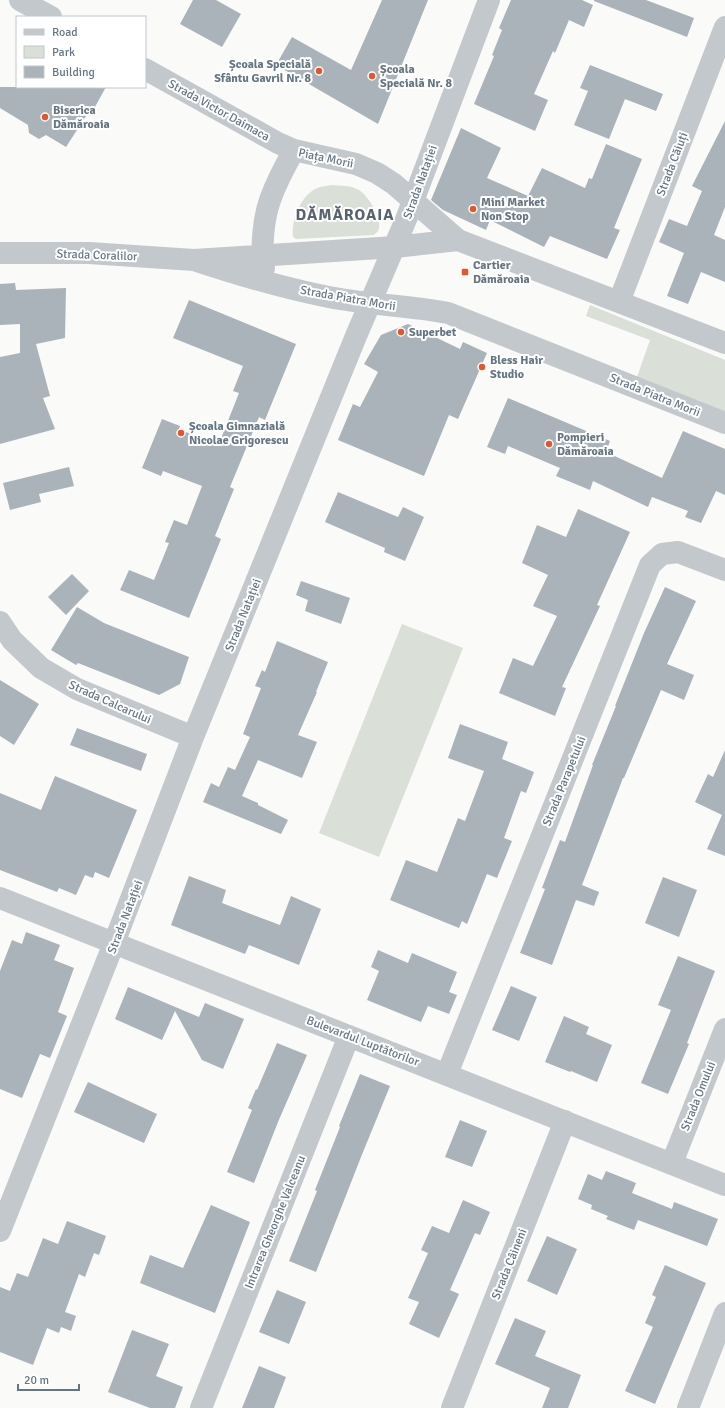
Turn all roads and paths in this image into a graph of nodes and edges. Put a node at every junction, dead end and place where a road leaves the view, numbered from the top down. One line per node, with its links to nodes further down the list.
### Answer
1 (20, 0): 3 (street)
2 (489, 0): 7 (street, Strada Natației)
3 (49, 16)
4 (725, 27): 14 (street, Strada Căiuți)
5 (146, 70): 6 (street, Strada Victor Daimaca)
6 (294, 150): 7 (street, Piața Morii); 11 (street, Piața Morii)
7 (413, 201): 8 (street); 9 (street, Strada Natației)
8 (458, 240): 9 (street); 14 (street)
9 (395, 246): 11 (street); 15 (street, Strada Natației)
10 (0, 253): 12 (street, Strada Coralilor)
11 (262, 255): 12 (street); 13 (street, Piața Morii)
12 (194, 260): 13 (street, Strada Piatra Morii)
13 (266, 281): 15 (street, Strada Piatra Morii)
14 (619, 302): 16 (street)
15 (370, 304): 17 (street, Strada Piatra Morii); 20 (street, Strada Natației)
16 (725, 344)
17 (725, 423)
18 (725, 570): 25 (street, Strada Parapetului)
19 (0, 622): 20 (street, Strada Calcarului)
20 (193, 738): 22 (street, Strada Natației)
21 (0, 898): 22 (street, Bulevardul Luptătorilor)
22 (114, 943): 24 (street, Bulevardul Luptătorilor); 29 (street, Strada Natației)
23 (725, 1029): 27 (street, Strada Omului)
24 (349, 1036): 25 (street, Bulevardul Luptătorilor); 31 (street, Intrarea Gheorghe Valceanu)
25 (447, 1074): 26 (street, Bulevardul Luptătorilor)
26 (565, 1121): 27 (street, Bulevardul Luptătorilor); 32 (street, Strada Câineni)
27 (672, 1163): 28 (street, Bulevardul Luptătorilor)
28 (725, 1185)
29 (0, 1231)
30 (725, 1314): 33 (street)
31 (201, 1408)
32 (452, 1408)
33 (688, 1408)

